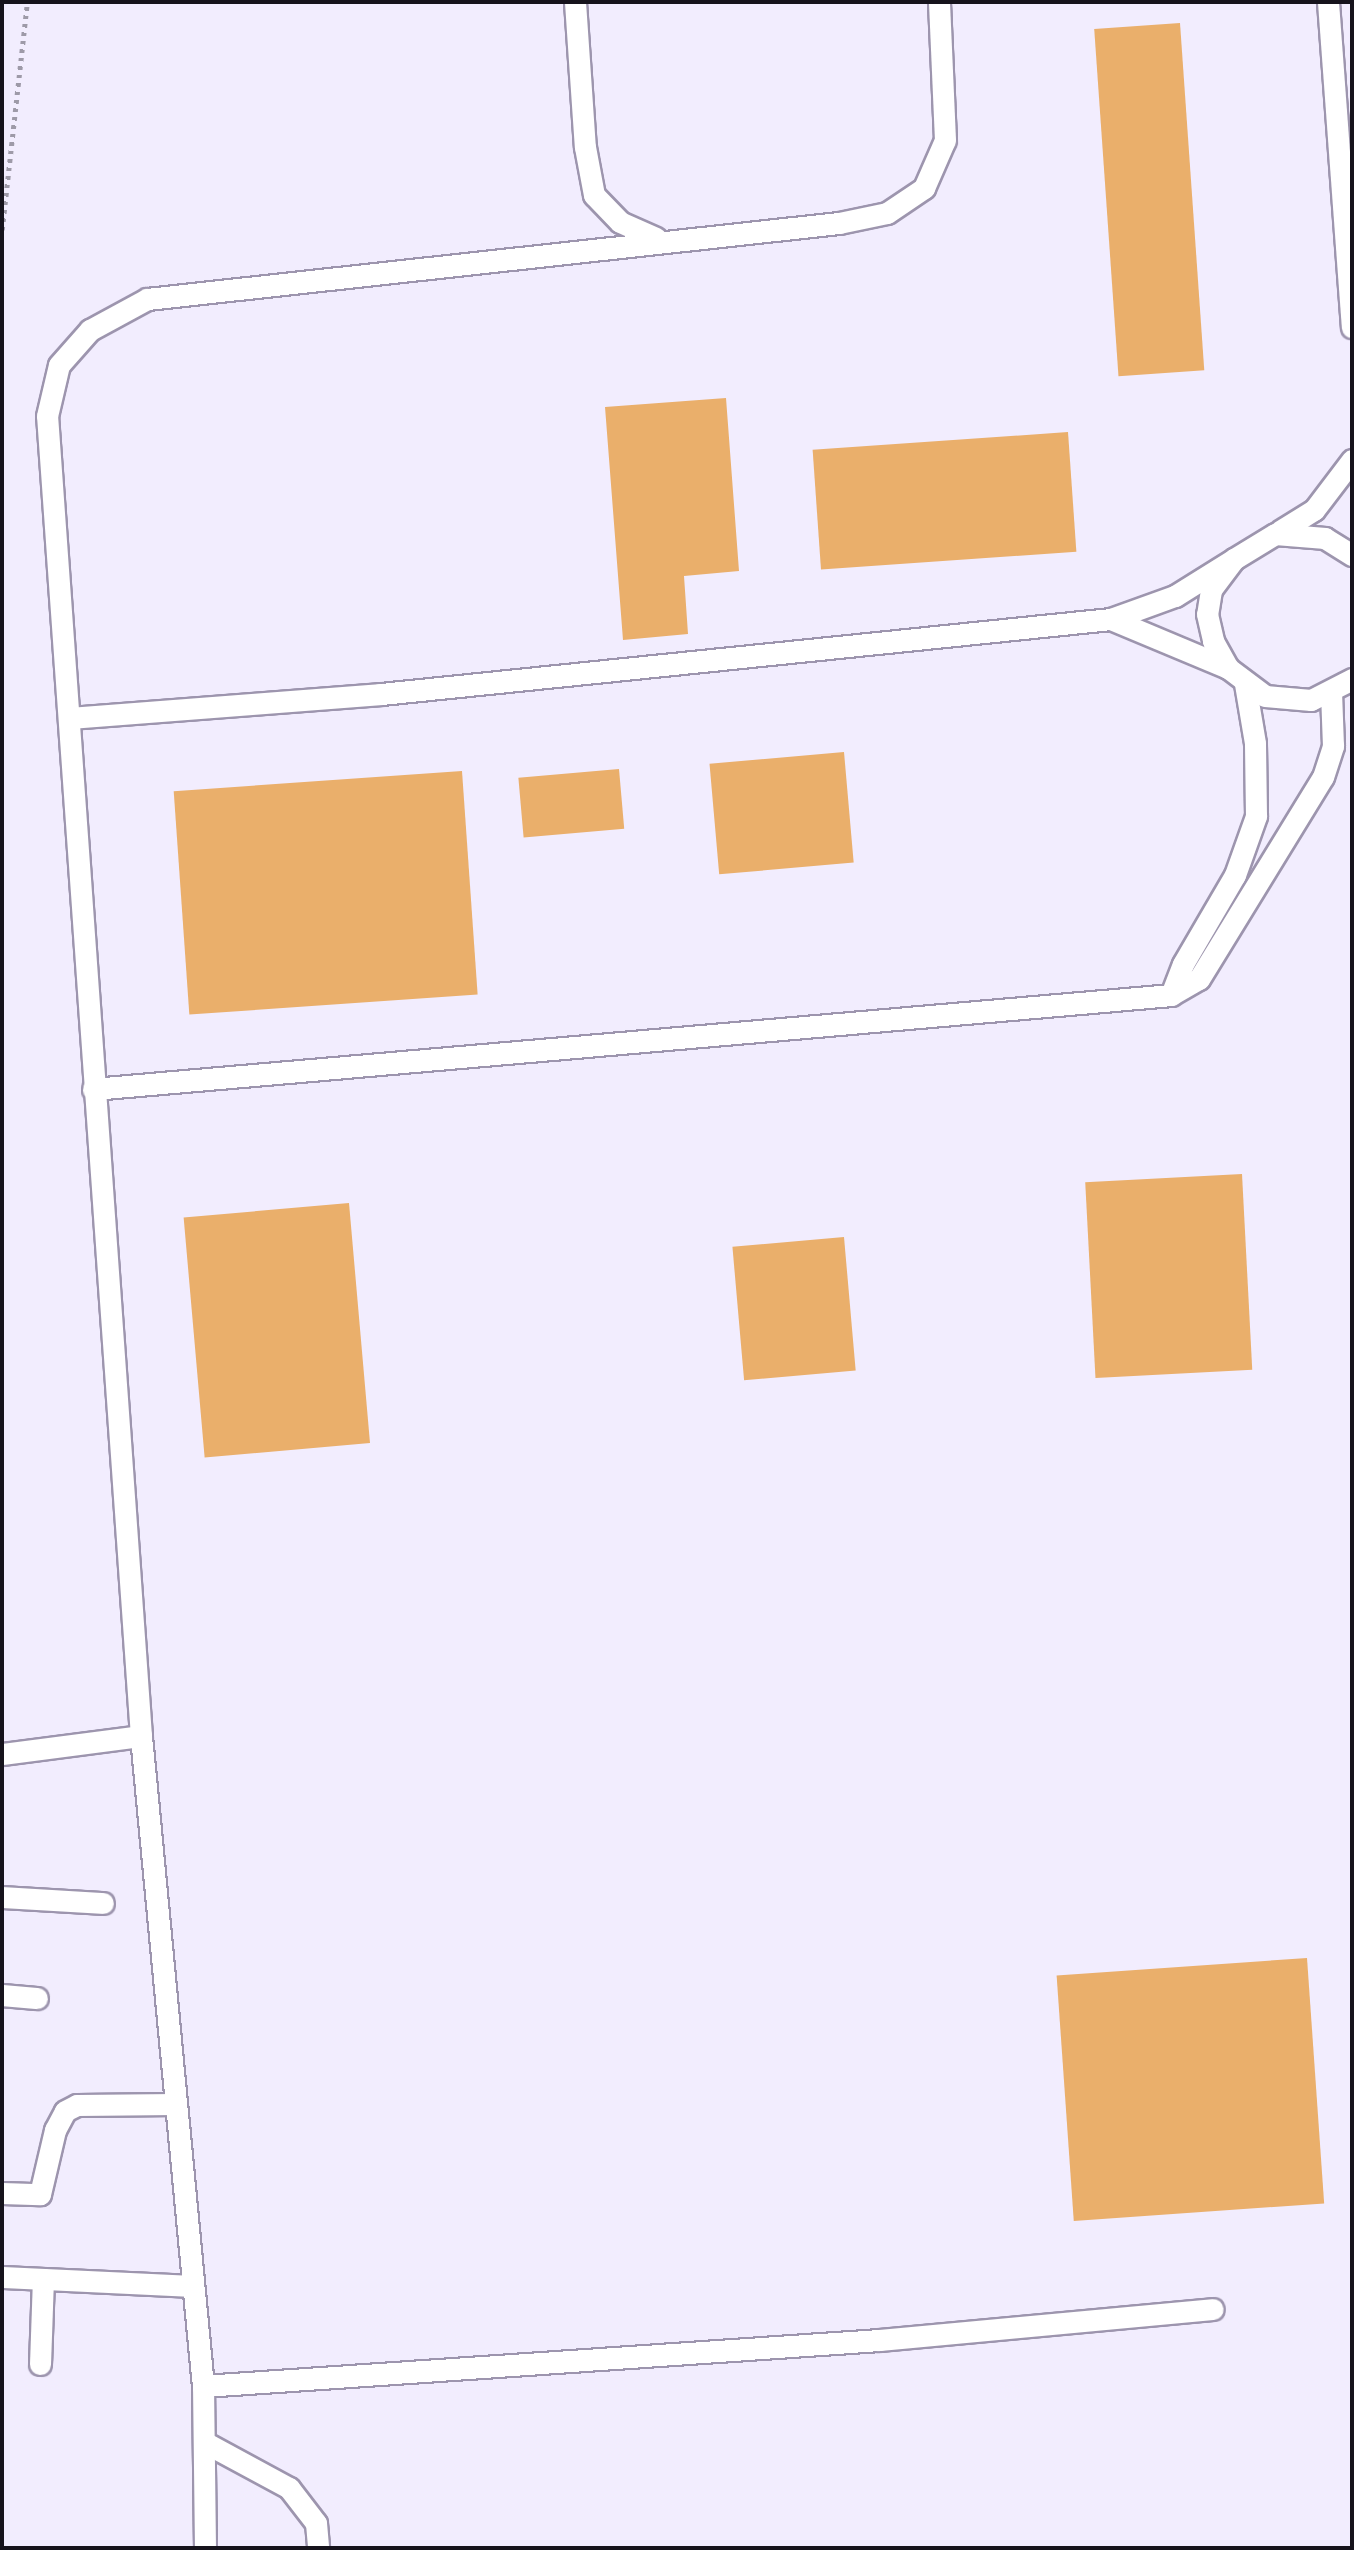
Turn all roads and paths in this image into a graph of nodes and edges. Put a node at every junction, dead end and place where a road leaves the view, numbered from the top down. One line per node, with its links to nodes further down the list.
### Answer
1 (27, 2): 5 (path)
2 (575, 2): 6 (lane)
3 (939, 2): 6 (lane)
4 (1328, 2): 7 (lane)
5 (2, 230)
6 (658, 239): 16 (lane)
7 (1352, 327)
8 (1352, 460): 9 (lane)
9 (1275, 534): 10 (lane); 11 (lane)
10 (1352, 555)
11 (1234, 559): 12 (lane); 13 (lane)
12 (1111, 619): 13 (lane); 16 (lane)
13 (1228, 667): 14 (lane)
14 (1245, 684): 15 (lane); 17 (lane)
15 (1343, 688): 17 (lane)
16 (71, 718): 18 (lane)
17 (1171, 995): 18 (lane)
18 (93, 1089): 19 (lane)
19 (141, 1736): 20 (lane); 25 (lane)
20 (2, 1754)
21 (2, 1897): 22 (lane)
22 (103, 1903)
23 (2, 1995): 24 (lane)
24 (37, 1998)
25 (176, 2104): 26 (lane); 29 (lane)
26 (2, 2193)
27 (2, 2277): 28 (lane)
28 (43, 2279): 29 (lane); 31 (lane)
29 (193, 2286): 32 (lane)
30 (1213, 2309): 32 (lane)
31 (40, 2364)
32 (203, 2386): 33 (lane)
33 (204, 2442): 34 (lane); 35 (lane)
34 (205, 2548)
35 (318, 2548)

